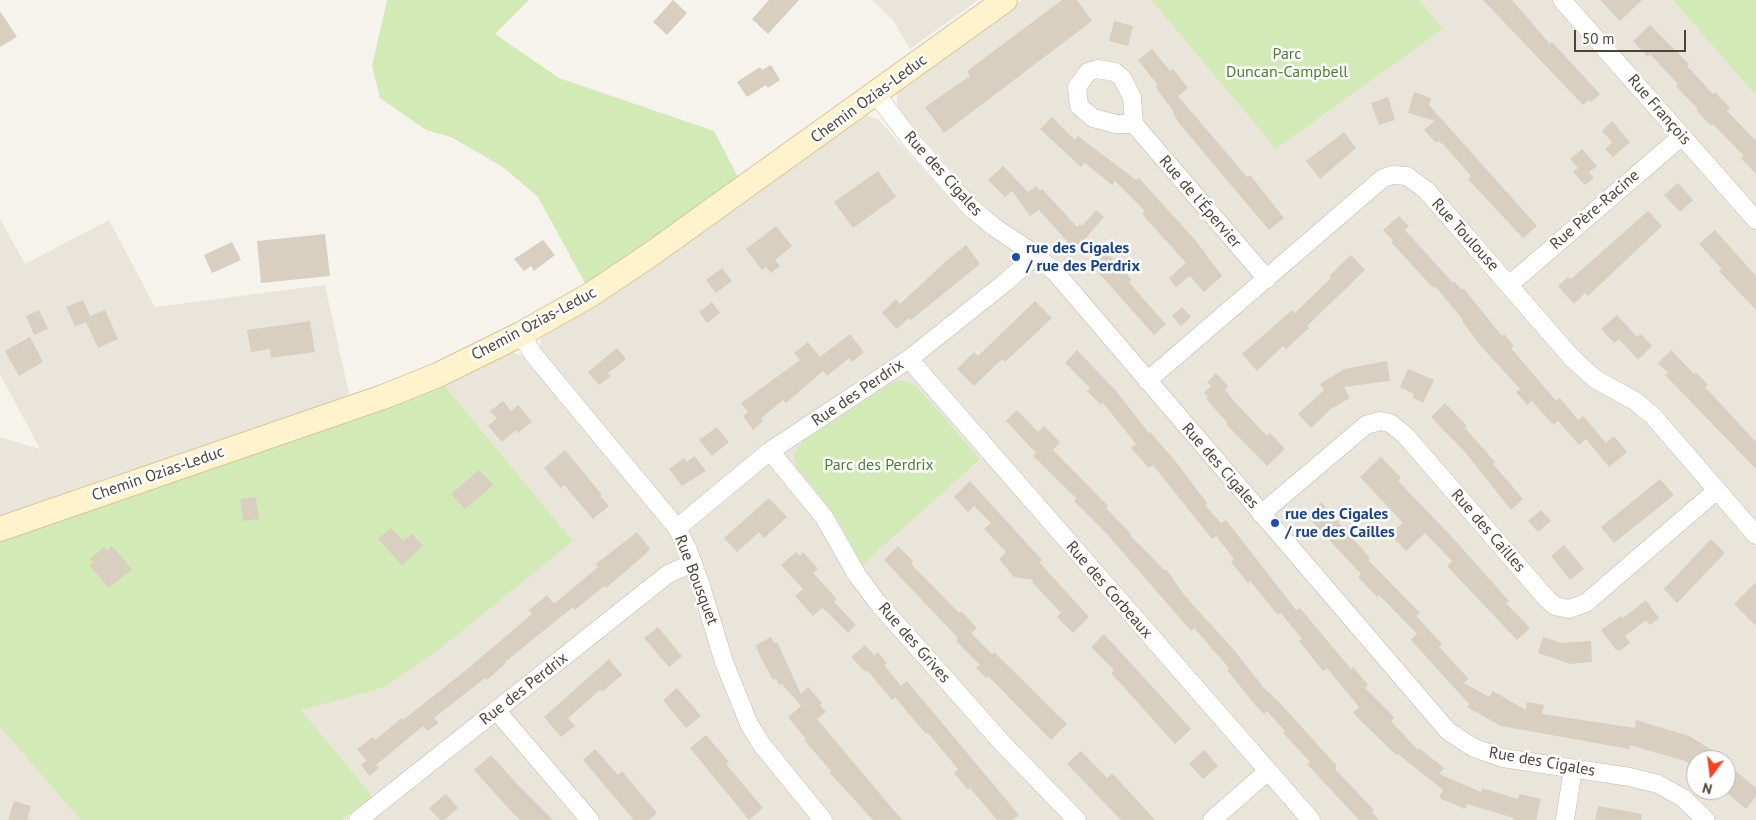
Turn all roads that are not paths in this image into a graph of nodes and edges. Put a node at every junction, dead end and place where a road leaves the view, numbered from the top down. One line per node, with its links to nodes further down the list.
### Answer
1 (1005, 0): 3 (street, Chemin Ozias-Leduc)
2 (1562, 0): 5 (street, Rue François)
3 (876, 94): 7 (street, Rue des Cigales); 10 (street, Chemin Ozias-Leduc)
4 (1134, 124): 8 (street, Rue de l'Épervier)
5 (1682, 136): 6 (street, Rue François); 9 (street, Rue Père-Racine)
6 (1756, 220)
7 (1036, 255): 11 (street, Rue des Perdrix); 12 (street, Rue des Cigales)
8 (1267, 279): 9 (street, Rue Toulouse); 12 (street, Rue Toulouse)
9 (1509, 285): 14 (street, Rue Toulouse)
10 (521, 334): 16 (street, Rue Bousquet); 17 (street, Chemin Ozias-Leduc)
11 (909, 359): 13 (street, Rue des Perdrix); 22 (street, Rue des Corbeaux)
12 (1147, 381): 15 (street, Rue des Cigales)
13 (770, 451): 16 (street, Rue des Perdrix); 26 (street, Rue des Grives)
14 (1717, 490): 15 (street, Rue des Cailles); 18 (street, Rue Toulouse)
15 (1262, 514): 21 (street, Rue des Cigales)
16 (677, 528): 19 (street, Rue Bousquet)
17 (0, 529)
18 (1756, 535)
19 (692, 564): 20 (street, Rue des Perdrix); 25 (street, Rue Bousquet)
20 (496, 710): 23 (street, Rue des Perdrix); 24 (street)
21 (1573, 769): 29 (street); 30 (street, Rue des Cigales)
22 (1268, 771): 27 (street); 28 (street, Rue des Corbeaux)
23 (358, 820)
24 (590, 820)
25 (823, 820)
26 (1077, 820)
27 (1212, 820)
28 (1311, 820)
29 (1565, 820)
30 (1706, 820)

